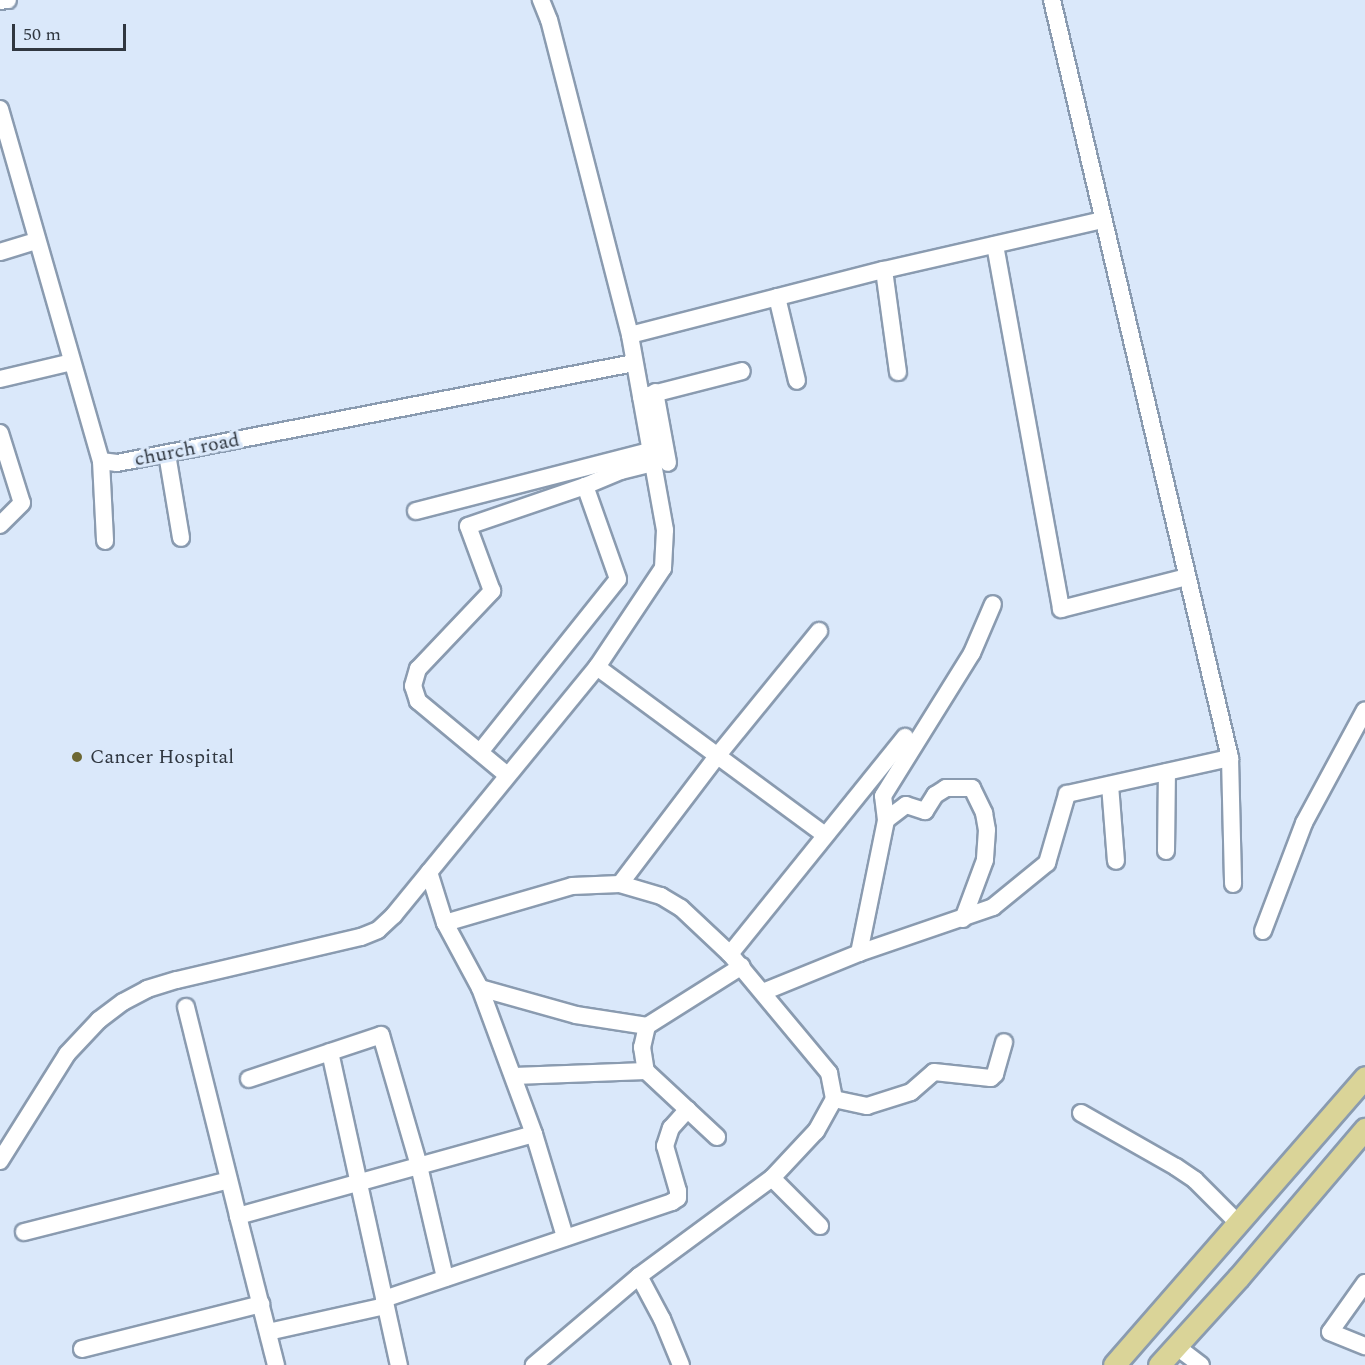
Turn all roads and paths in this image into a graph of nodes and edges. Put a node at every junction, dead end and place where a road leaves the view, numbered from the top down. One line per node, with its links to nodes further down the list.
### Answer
1 (8, 0): 4 (street)
2 (541, 0): 12 (street)
3 (1052, 0): 6 (street)
4 (0, 1)
5 (0, 109): 7 (street)
6 (1102, 220): 8 (street); 29 (street)
7 (36, 241): 9 (street); 13 (street)
8 (995, 245): 10 (street); 29 (street)
9 (0, 252)
10 (884, 270): 11 (street); 16 (street)
11 (777, 297): 12 (street); 18 (street)
12 (630, 335): 14 (street)
13 (72, 362): 17 (street); 23 (street)
14 (634, 363): 19 (street); 21 (street, church road)
15 (742, 370): 19 (street)
16 (898, 372)
17 (0, 379)
18 (797, 381)
19 (648, 394): 22 (street)
20 (0, 433): 26 (street)
21 (167, 454): 23 (street, church road); 27 (street)
22 (657, 459): 24 (street); 25 (street); 32 (street)
23 (101, 461): 28 (street)
24 (585, 486): 35 (street); 35 (street)
25 (416, 511)
26 (0, 525)
27 (181, 538)
28 (105, 541)
29 (1187, 577): 37 (street)
30 (993, 604): 41 (street)
31 (819, 631): 36 (street)
32 (597, 667): 36 (street); 39 (street)
33 (1365, 710): 50 (street)
34 (905, 737): 42 (street)
35 (480, 752): 39 (street)
36 (718, 755): 42 (street); 46 (street)
37 (1230, 758): 38 (street); 47 (street)
38 (1167, 772): 40 (street); 43 (street)
39 (507, 775): 45 (street)
40 (1110, 784): 44 (street); 48 (street)
41 (886, 820): 48 (street); 51 (street)
42 (825, 835): 52 (street)
43 (1166, 851)
44 (1116, 861)
45 (429, 872): 49 (street); 70 (street)
46 (620, 884): 49 (street); 52 (street)
47 (1233, 884)
48 (963, 919): 51 (street)
49 (445, 923): 54 (street)
50 (1263, 931)
51 (859, 953): 55 (street)
52 (730, 954): 53 (street)
53 (742, 966): 55 (street); 57 (street)
54 (480, 988): 57 (street); 61 (street)
55 (763, 992): 64 (street)
56 (186, 1007): 73 (street)
57 (647, 1026): 60 (street)
58 (1004, 1042): 64 (street)
59 (330, 1052): 63 (street); 71 (street); 74 (street)
60 (646, 1071): 61 (street); 65 (street)
61 (514, 1076): 68 (street)
62 (1365, 1077): 76 (main road)
63 (249, 1079)
64 (834, 1099): 72 (street)
65 (688, 1109): 69 (street); 79 (street)
66 (1081, 1113): 76 (street)
67 (1365, 1129): 87 (main road)
68 (534, 1134): 71 (street); 79 (street)
69 (717, 1137)
70 (0, 1161)
71 (419, 1166): 74 (street); 81 (street)
72 (772, 1178): 77 (street); 80 (street)
73 (229, 1180): 75 (street); 78 (street)
74 (359, 1184): 75 (street); 83 (street)
75 (238, 1216): 84 (street)
76 (1238, 1223): 93 (main road)
77 (820, 1226)
78 (24, 1232)
79 (565, 1237): 81 (street)
80 (639, 1276): 91 (street); 92 (street)
81 (446, 1278): 83 (street)
82 (1365, 1283): 86 (street)
83 (385, 1302): 85 (street); 90 (street)
84 (261, 1304): 85 (street); 88 (street)
85 (268, 1332): 89 (street)
86 (1365, 1346)
87 (1177, 1347): 94 (main road); 95 (street)
88 (82, 1349)
89 (276, 1365)
90 (399, 1365)
91 (534, 1365)
92 (681, 1365)
93 (1114, 1365)
94 (1159, 1365)
95 (1201, 1365)

